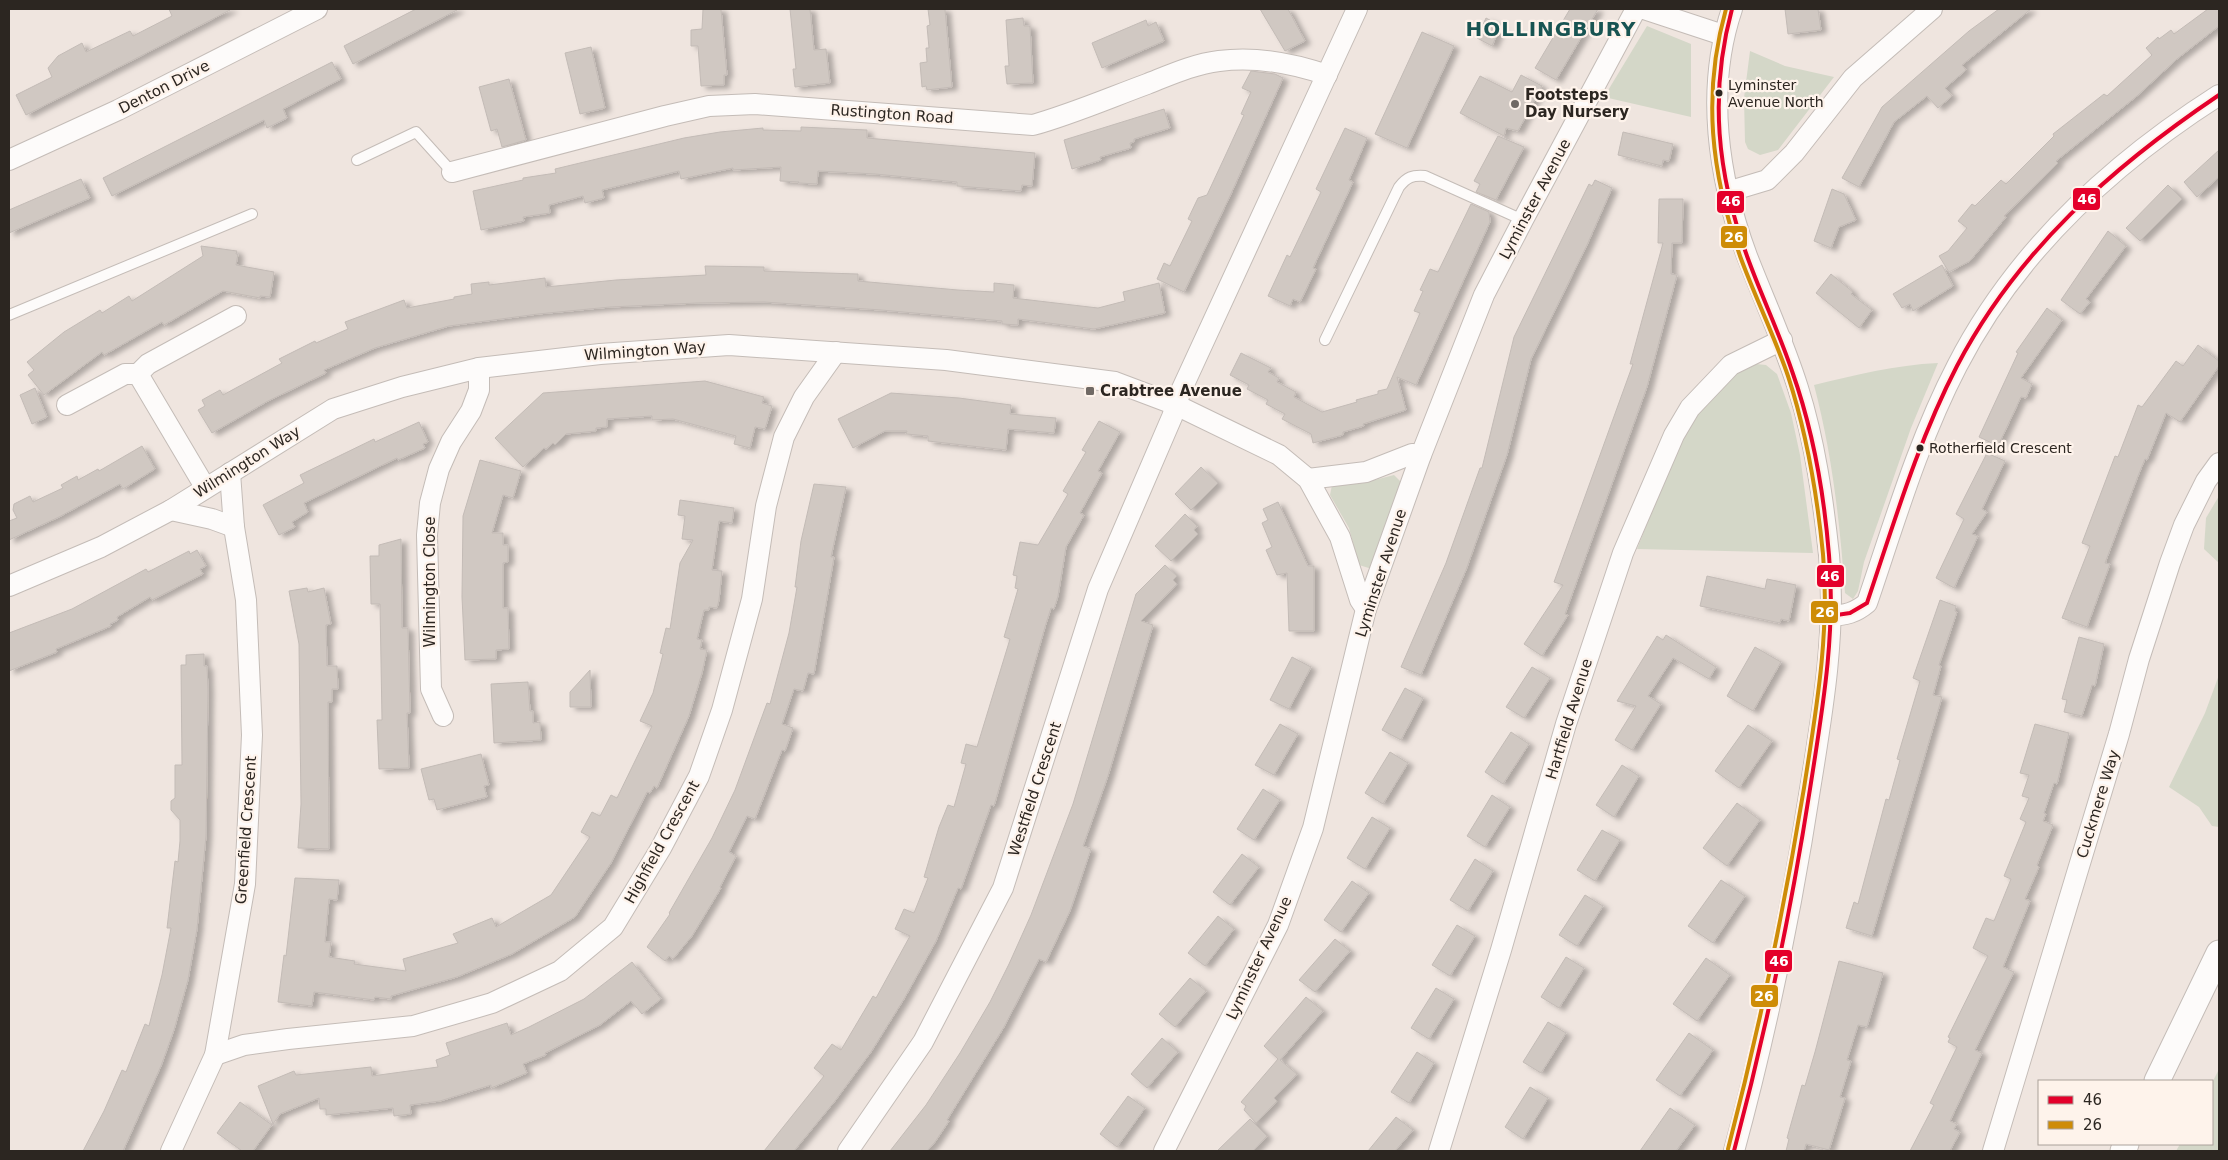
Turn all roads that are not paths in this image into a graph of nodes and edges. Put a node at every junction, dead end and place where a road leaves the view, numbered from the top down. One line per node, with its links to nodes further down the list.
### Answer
1 (317, 9): 10 (street, Denton Drive)
2 (1357, 9): 8 (street)
3 (1636, 9): 15 (street, Lyminster Avenue)
4 (1644, 9): 7 (street)
5 (1732, 9): 7 (street)
6 (1932, 9): 13 (street)
7 (1723, 35): 13 (street)
8 (1327, 75): 12 (street, Rustington Road); 24 (street)
9 (2219, 95): 34 (street)
10 (9, 160)
11 (357, 160): 12 (lane)
12 (452, 172)
13 (1727, 192): 19 (street)
14 (252, 214): 16 (lane)
15 (1523, 220): 18 (lane); 25 (street, Lyminster Avenue)
16 (9, 315)
17 (236, 316): 22 (street)
18 (1325, 340)
19 (1782, 340): 34 (street); 42 (street, Hartfield Avenue)
20 (836, 352): 21 (street, Wilmington Way); 24 (street, Wilmington Way); 37 (street, Highfield Crescent)
21 (480, 368): 27 (street, Wilmington Way); 35 (street, Wilmington Close)
22 (138, 374): 23 (street); 29 (street)
23 (67, 405)
24 (1176, 405): 28 (street, Wilmington Way); 40 (street, Westfield Crescent)
25 (1422, 456): 28 (street); 33 (street, Lyminster Avenue)
26 (2219, 463): 44 (street, Cuckmere Way)
27 (230, 473): 29 (street, Wilmington Way); 31 (street, Greenfield Crescent)
28 (1308, 479): 33 (street, Wilmington Way)
29 (205, 488): 30 (street, Wilmington Way)
30 (170, 510): 31 (street); 32 (street, Wilmington Way)
31 (234, 527): 37 (street, Greenfield Crescent)
32 (9, 586)
33 (1366, 609): 41 (street, Lyminster Avenue)
34 (1830, 616): 43 (street)
35 (443, 716)
36 (2219, 953): 38 (street)
37 (215, 1055): 39 (street, Greenfield Crescent)
38 (2157, 1080)
39 (171, 1151)
40 (848, 1151)
41 (1164, 1151)
42 (1439, 1151)
43 (1734, 1151)
44 (1993, 1151)

